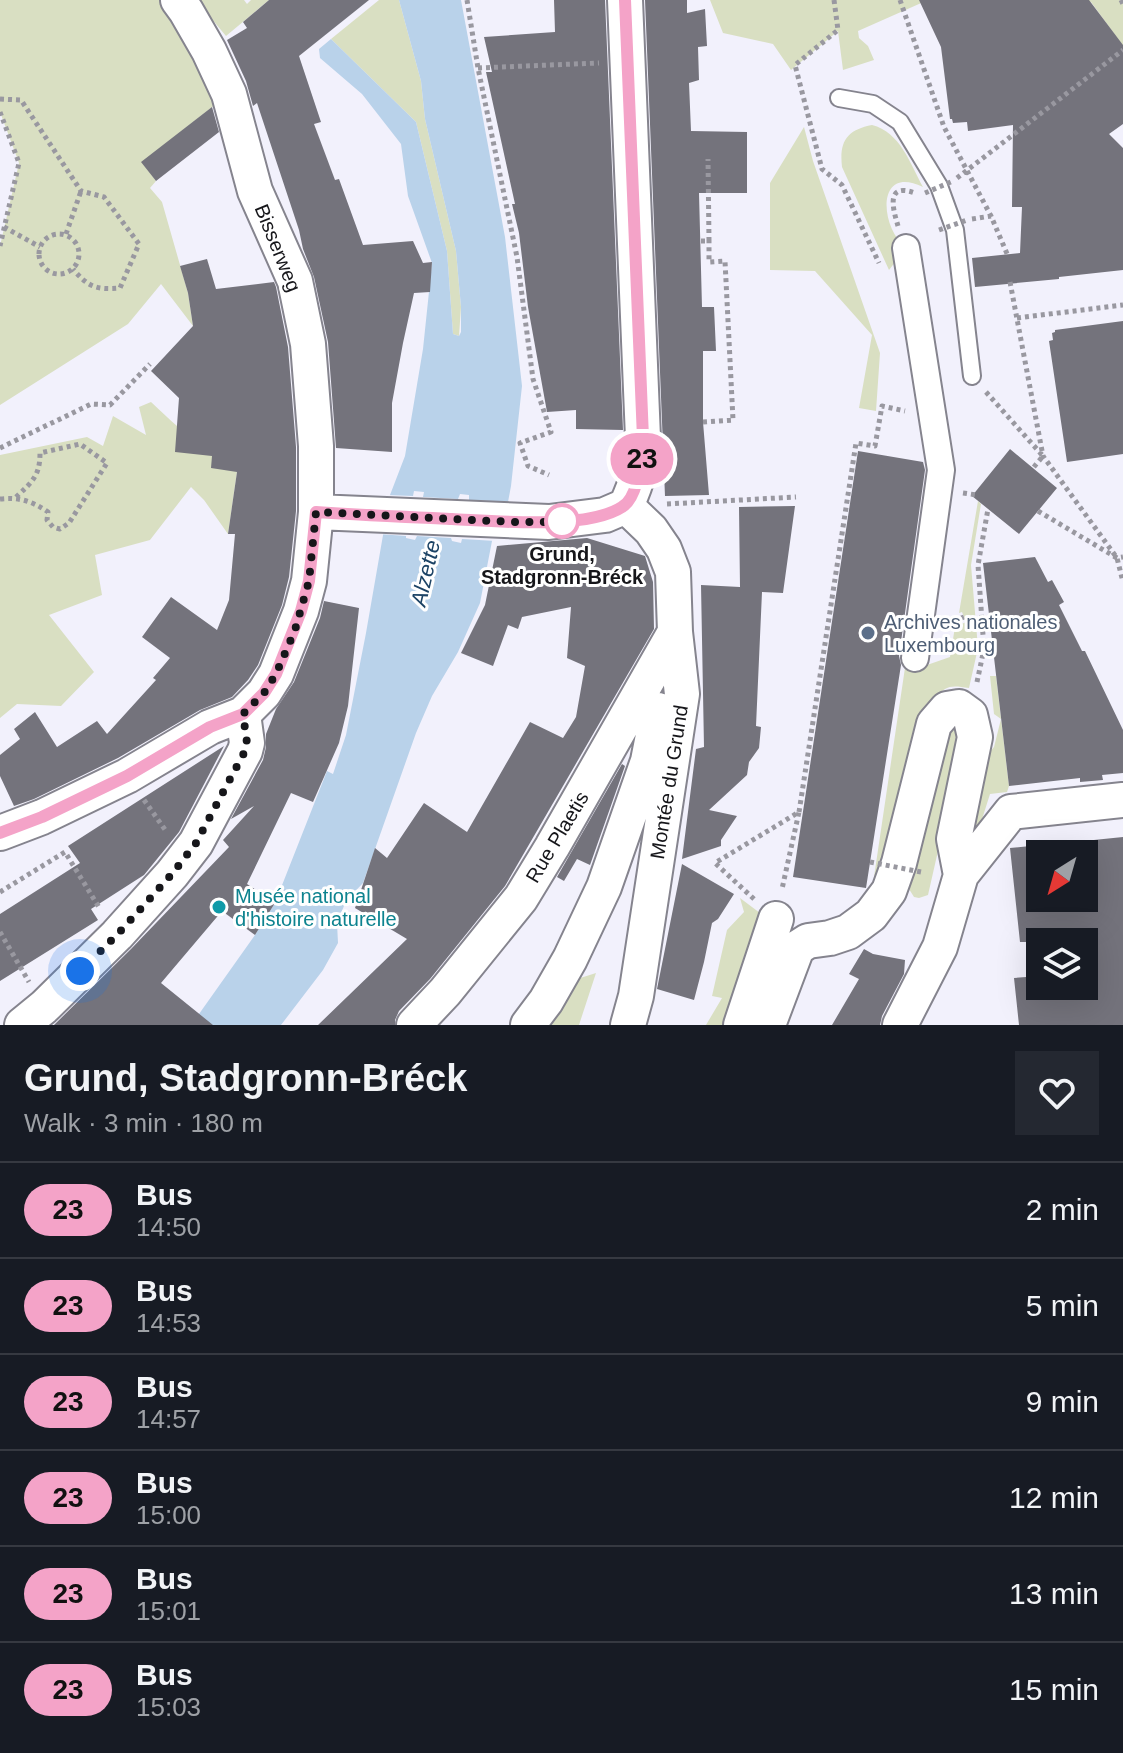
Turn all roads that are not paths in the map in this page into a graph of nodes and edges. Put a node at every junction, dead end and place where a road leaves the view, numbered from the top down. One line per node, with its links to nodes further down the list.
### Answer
1 (178, 0): 7 (street, Bisserweg)
2 (625, 0): 6 (street)
3 (839, 98): 5 (lane)
4 (906, 248): 9 (street)
5 (972, 376)
6 (626, 506): 7 (street); 8 (street, Montée du Grund)
7 (316, 512): 10 (street, Bisserweg)
8 (675, 632): 16 (street, Rue Plaetis); 17 (street); 18 (street, Montée du Grund)
9 (915, 658)
10 (243, 714): 12 (street); 15 (street)
11 (1123, 800): 13 (street)
12 (0, 833)
13 (961, 875): 20 (street); 21 (street)
14 (776, 919): 19 (street)
15 (33, 1016)
16 (414, 1025)
17 (528, 1025)
18 (628, 1025)
19 (741, 1025)
20 (768, 1025)
21 (900, 1025)

